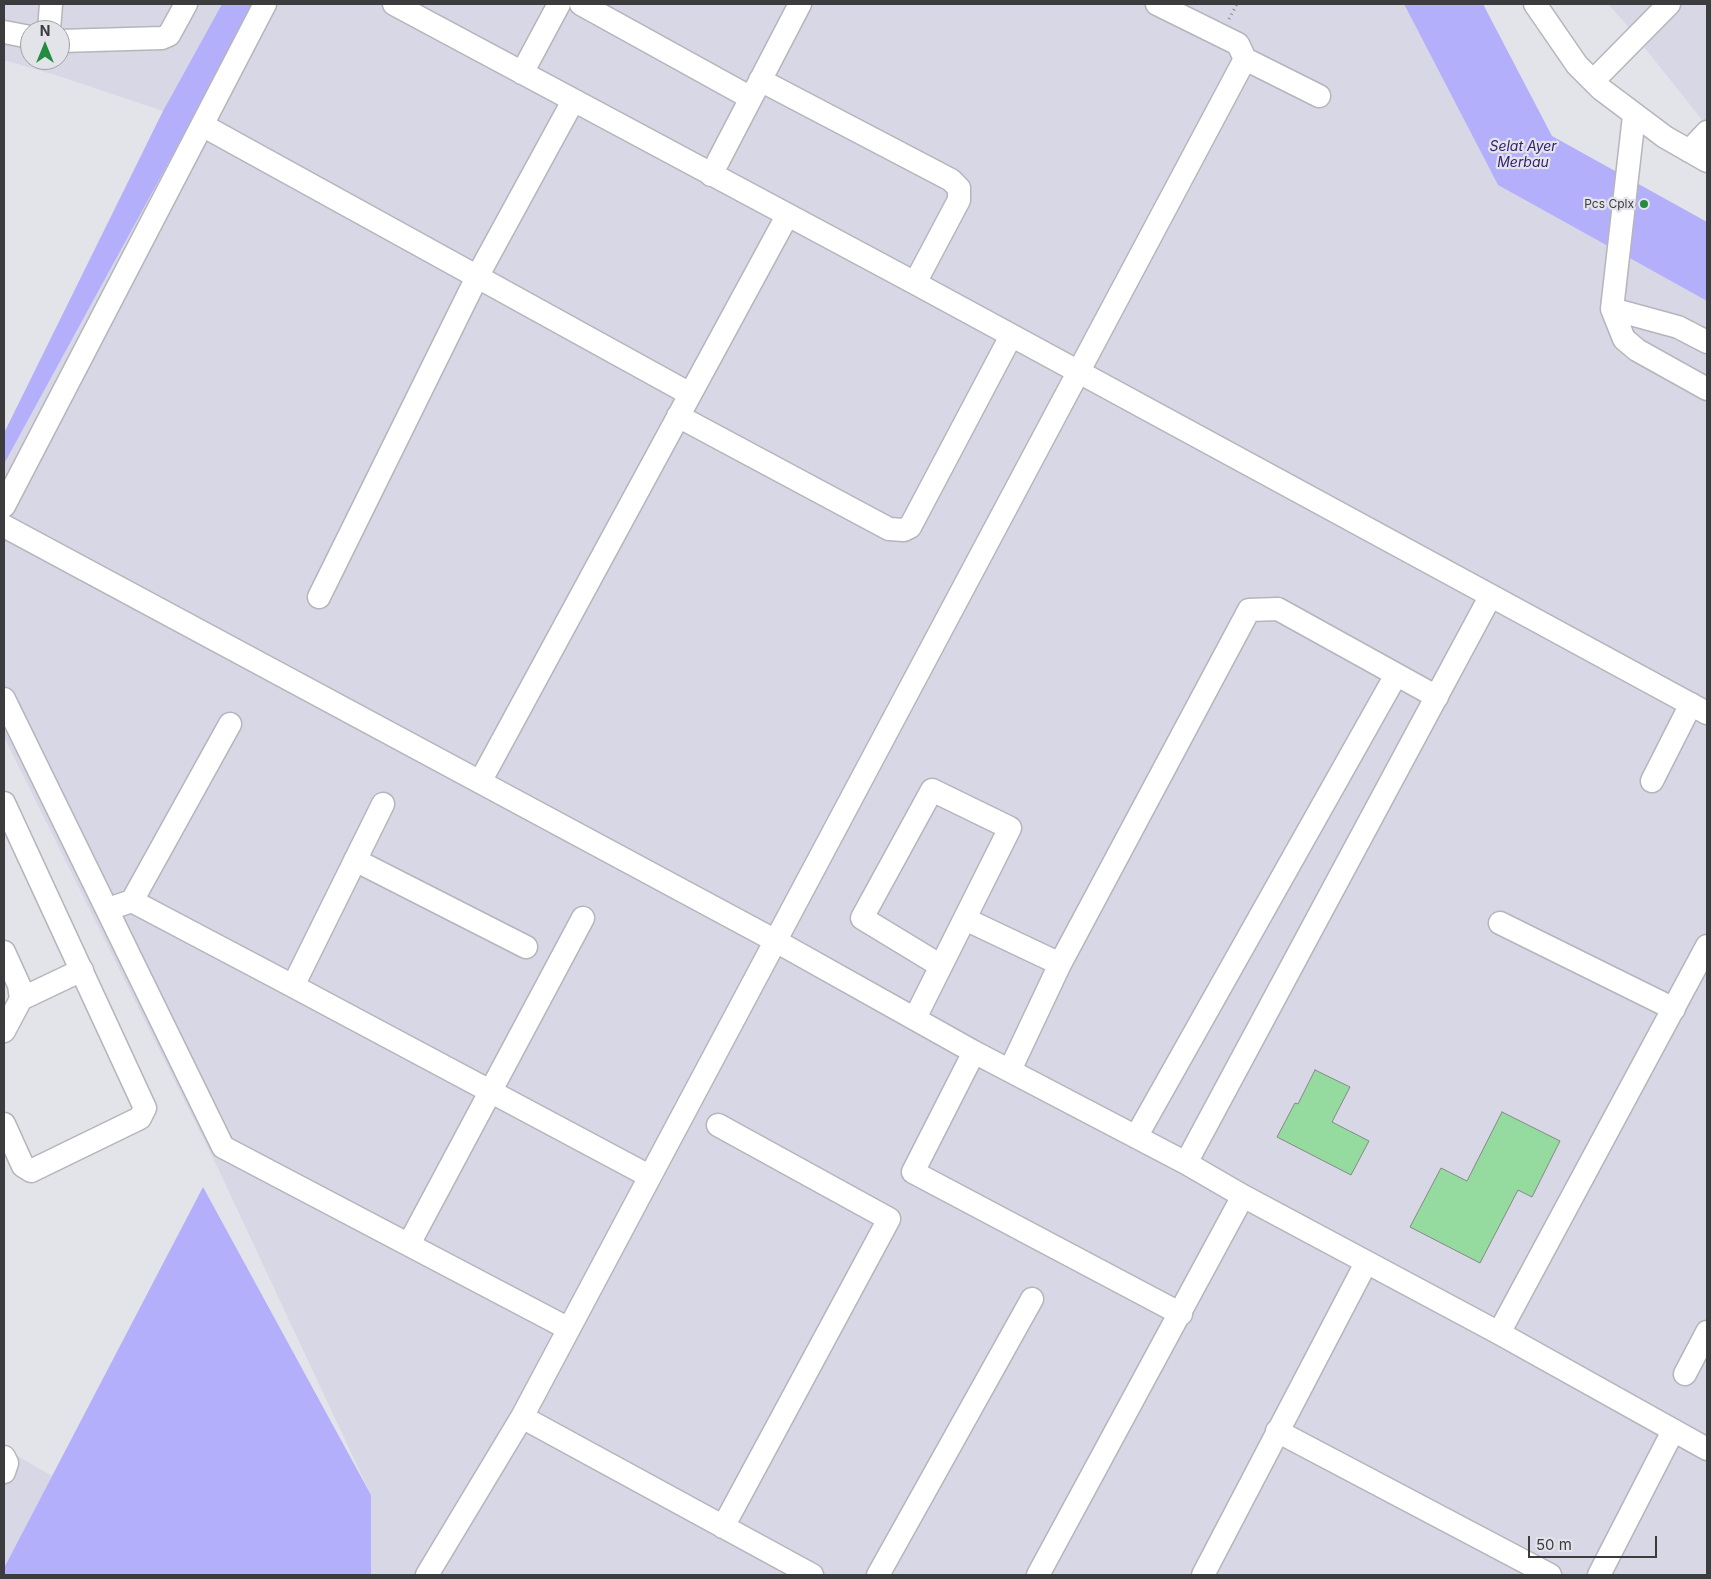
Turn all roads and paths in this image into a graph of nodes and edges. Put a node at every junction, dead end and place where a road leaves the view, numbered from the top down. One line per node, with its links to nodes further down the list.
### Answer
1 (51, 4): 11 (street)
2 (186, 4): 14 (street)
3 (265, 4): 22 (street)
4 (394, 4): 16 (street)
5 (559, 4): 16 (street)
6 (581, 4): 18 (street)
7 (800, 4): 18 (street)
8 (1157, 4): 15 (street)
9 (1535, 4): 17 (street)
10 (1668, 4): 17 (street)
11 (50, 20)
12 (4, 32): 13 (street)
13 (20, 36)
14 (70, 41)
15 (1245, 59): 19 (street); 32 (street)
16 (522, 73): 20 (street)
17 (1594, 81): 21 (street)
18 (756, 89): 25 (street); 28 (street)
19 (1318, 96)
20 (573, 101): 25 (street); 27 (street)
21 (1634, 116): 24 (street); 29 (street)
22 (202, 125): 27 (street); 36 (street)
23 (1707, 132): 24 (street)
24 (1698, 156)
25 (711, 175): 26 (street)
26 (787, 216): 28 (street); 34 (street)
27 (477, 277): 34 (street); 38 (street)
28 (915, 283): 30 (street)
29 (1612, 308): 31 (street); 33 (street)
30 (1011, 336): 32 (street); 35 (street)
31 (1707, 342)
32 (1078, 372): 39 (street); 56 (street)
33 (1707, 389)
34 (690, 394): 35 (street)
35 (678, 416): 46 (street)
36 (4, 506)
37 (4, 526): 46 (street)
38 (319, 597)
39 (1490, 597): 41 (street); 43 (street)
40 (1396, 674): 41 (street); 60 (street); 73 (street)
41 (1437, 697): 74 (street)
42 (4, 698): 52 (street)
43 (1699, 709): 45 (street)
44 (230, 724): 51 (street)
45 (1652, 781)
46 (480, 782): 56 (street)
47 (4, 803): 49 (street)
48 (383, 804): 50 (street)
49 (11, 838): 62 (street)
50 (355, 860): 58 (street); 63 (street)
51 (132, 901): 52 (street); 63 (street)
52 (107, 910): 77 (street)
53 (583, 918): 70 (street)
54 (965, 919): 60 (street); 61 (street); 61 (street)
55 (1500, 923): 65 (street)
56 (774, 940): 66 (street); 75 (street)
57 (1707, 946): 65 (street)
58 (526, 947)
59 (4, 952): 64 (street)
60 (1060, 964): 69 (street)
61 (941, 966): 66 (street)
62 (82, 970): 64 (street); 71 (street)
63 (293, 986): 70 (street)
64 (21, 999): 67 (street)
65 (1674, 1009): 83 (street)
66 (915, 1018): 68 (street)
67 (4, 1030)
68 (974, 1052): 69 (street); 80 (street)
69 (1010, 1070): 73 (street)
70 (490, 1092): 75 (street); 77 (street)
71 (4, 1124)
72 (718, 1125): 91 (street)
73 (1136, 1138): 74 (street)
74 (1186, 1163): 76 (street)
75 (649, 1176): 81 (street)
76 (1243, 1196): 78 (street); 80 (street)
77 (409, 1244): 81 (street)
78 (1366, 1263): 83 (street); 86 (street)
79 (1032, 1300): 94 (street)
80 (1181, 1314): 95 (street)
81 (569, 1329): 85 (street)
82 (1707, 1332): 84 (street)
83 (1499, 1333): 87 (street)
84 (1685, 1374)
85 (522, 1417): 91 (street); 92 (street)
86 (1277, 1431): 96 (street); 97 (street)
87 (1673, 1431): 88 (street); 98 (street)
88 (1707, 1449)
89 (4, 1458): 90 (street)
90 (4, 1472)
91 (723, 1527): 93 (street)
92 (427, 1575)
93 (812, 1575)
94 (878, 1575)
95 (1038, 1575)
96 (1203, 1575)
97 (1550, 1575)
98 (1599, 1575)

